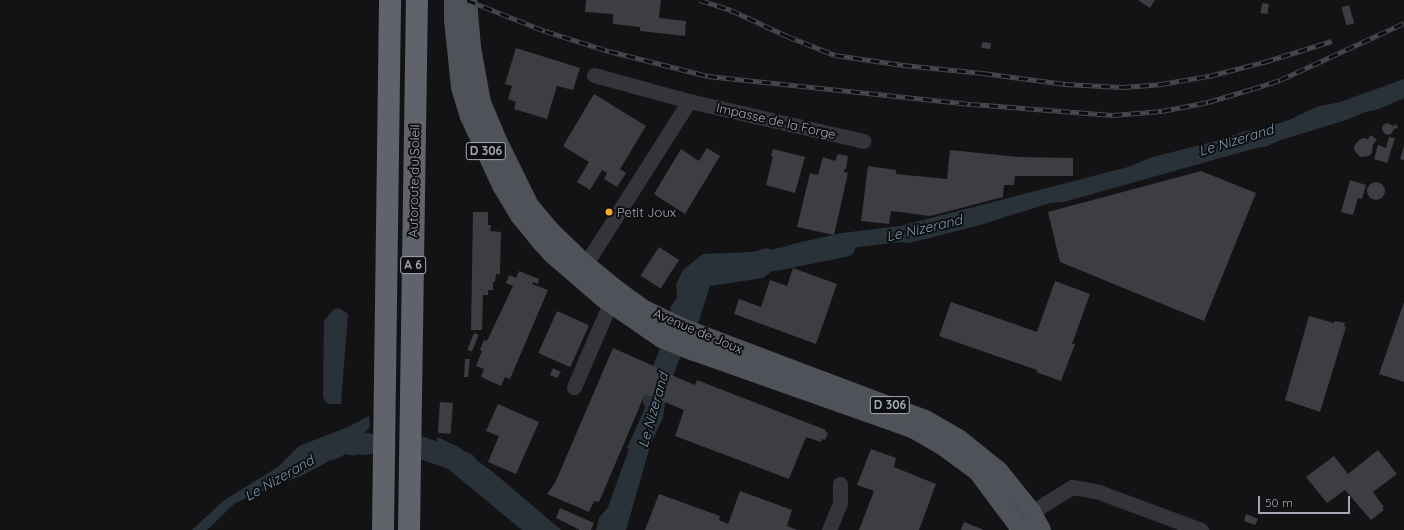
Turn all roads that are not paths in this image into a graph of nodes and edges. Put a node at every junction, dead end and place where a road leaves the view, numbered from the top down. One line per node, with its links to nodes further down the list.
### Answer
1 (390, 0): 14 (highway, Autoroute du Soleil / A 6)
2 (417, 0): 15 (highway, Autoroute du Soleil / A 6)
3 (453, 0): 8 (main road, Avenue de Joux / D 306)
4 (467, 0): 8 (main road, Avenue de Joux / D 306)
5 (594, 75): 6 (street, Impasse de la Forge)
6 (689, 101): 7 (street, Impasse de la Forge); 8 (street)
7 (863, 141)
8 (581, 270): 9 (main road, Avenue de Joux / D 306)
9 (613, 296): 10 (main road, Avenue de Joux / D 306); 10 (main road, Avenue de Joux / D 306); 11 (street)
10 (698, 343): 13 (main road, Avenue de Joux / D 306)
11 (574, 387)
12 (840, 484): 16 (street)
13 (1023, 521): 17 (main road, Avenue de Joux / D 306); 18 (street)
14 (383, 530)
15 (409, 530)
16 (829, 530)
17 (1041, 530)
18 (1201, 530)

